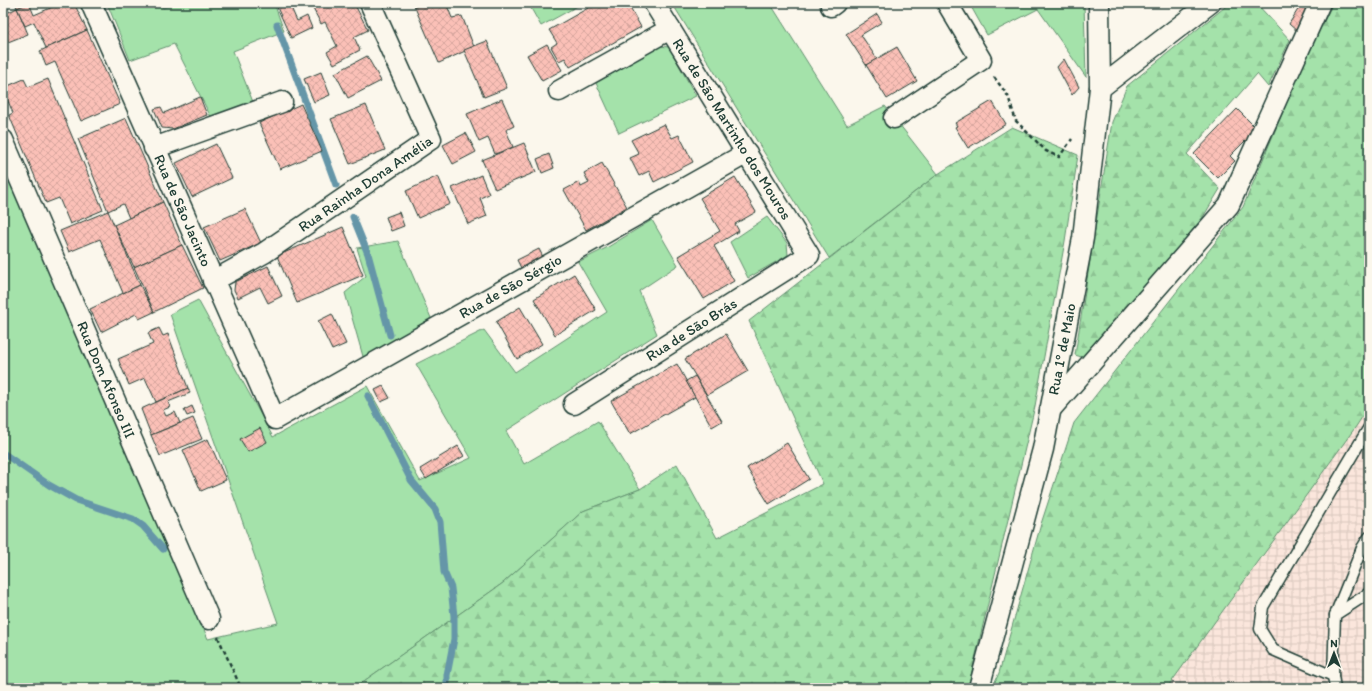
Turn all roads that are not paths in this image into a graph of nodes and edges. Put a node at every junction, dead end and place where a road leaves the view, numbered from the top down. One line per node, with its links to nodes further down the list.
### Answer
1 (91, 3): 14 (street, Rua de São Jacinto)
2 (370, 3): 17 (street, Rua Rainha Dona Amélia)
3 (654, 3): 8 (street, Rua de São Martinho dos Mouros)
4 (947, 3): 12 (street)
5 (1099, 3): 9 (street, Rua 1º de Maio)
6 (1210, 3): 9 (street)
7 (1320, 3): 19 (street)
8 (670, 29): 10 (street); 15 (street, Rua de São Martinho dos Mouros)
9 (1100, 88): 19 (street, Rua 1º de Maio)
10 (559, 91)
11 (282, 102): 14 (street)
12 (894, 118)
13 (3, 140): 25 (street, Rua Dom Afonso III)
14 (154, 148): 17 (street, Rua de São Jacinto)
15 (747, 153): 16 (street, Rua de São Martinho dos Mouros); 20 (street, Rua de São Sérgio)
16 (809, 255): 18 (street, Rua de São Brás)
17 (213, 281): 20 (street, Rua de São Jacinto)
18 (574, 404)
19 (1050, 410): 27 (street, Rua 1º de Maio)
20 (275, 419)
21 (1369, 427): 26 (lane)
22 (1369, 536): 24 (lane)
23 (1369, 593): 24 (lane)
24 (1334, 615): 26 (lane)
25 (209, 619)
26 (1333, 676): 28 (lane)
27 (979, 688)
28 (1335, 688)

